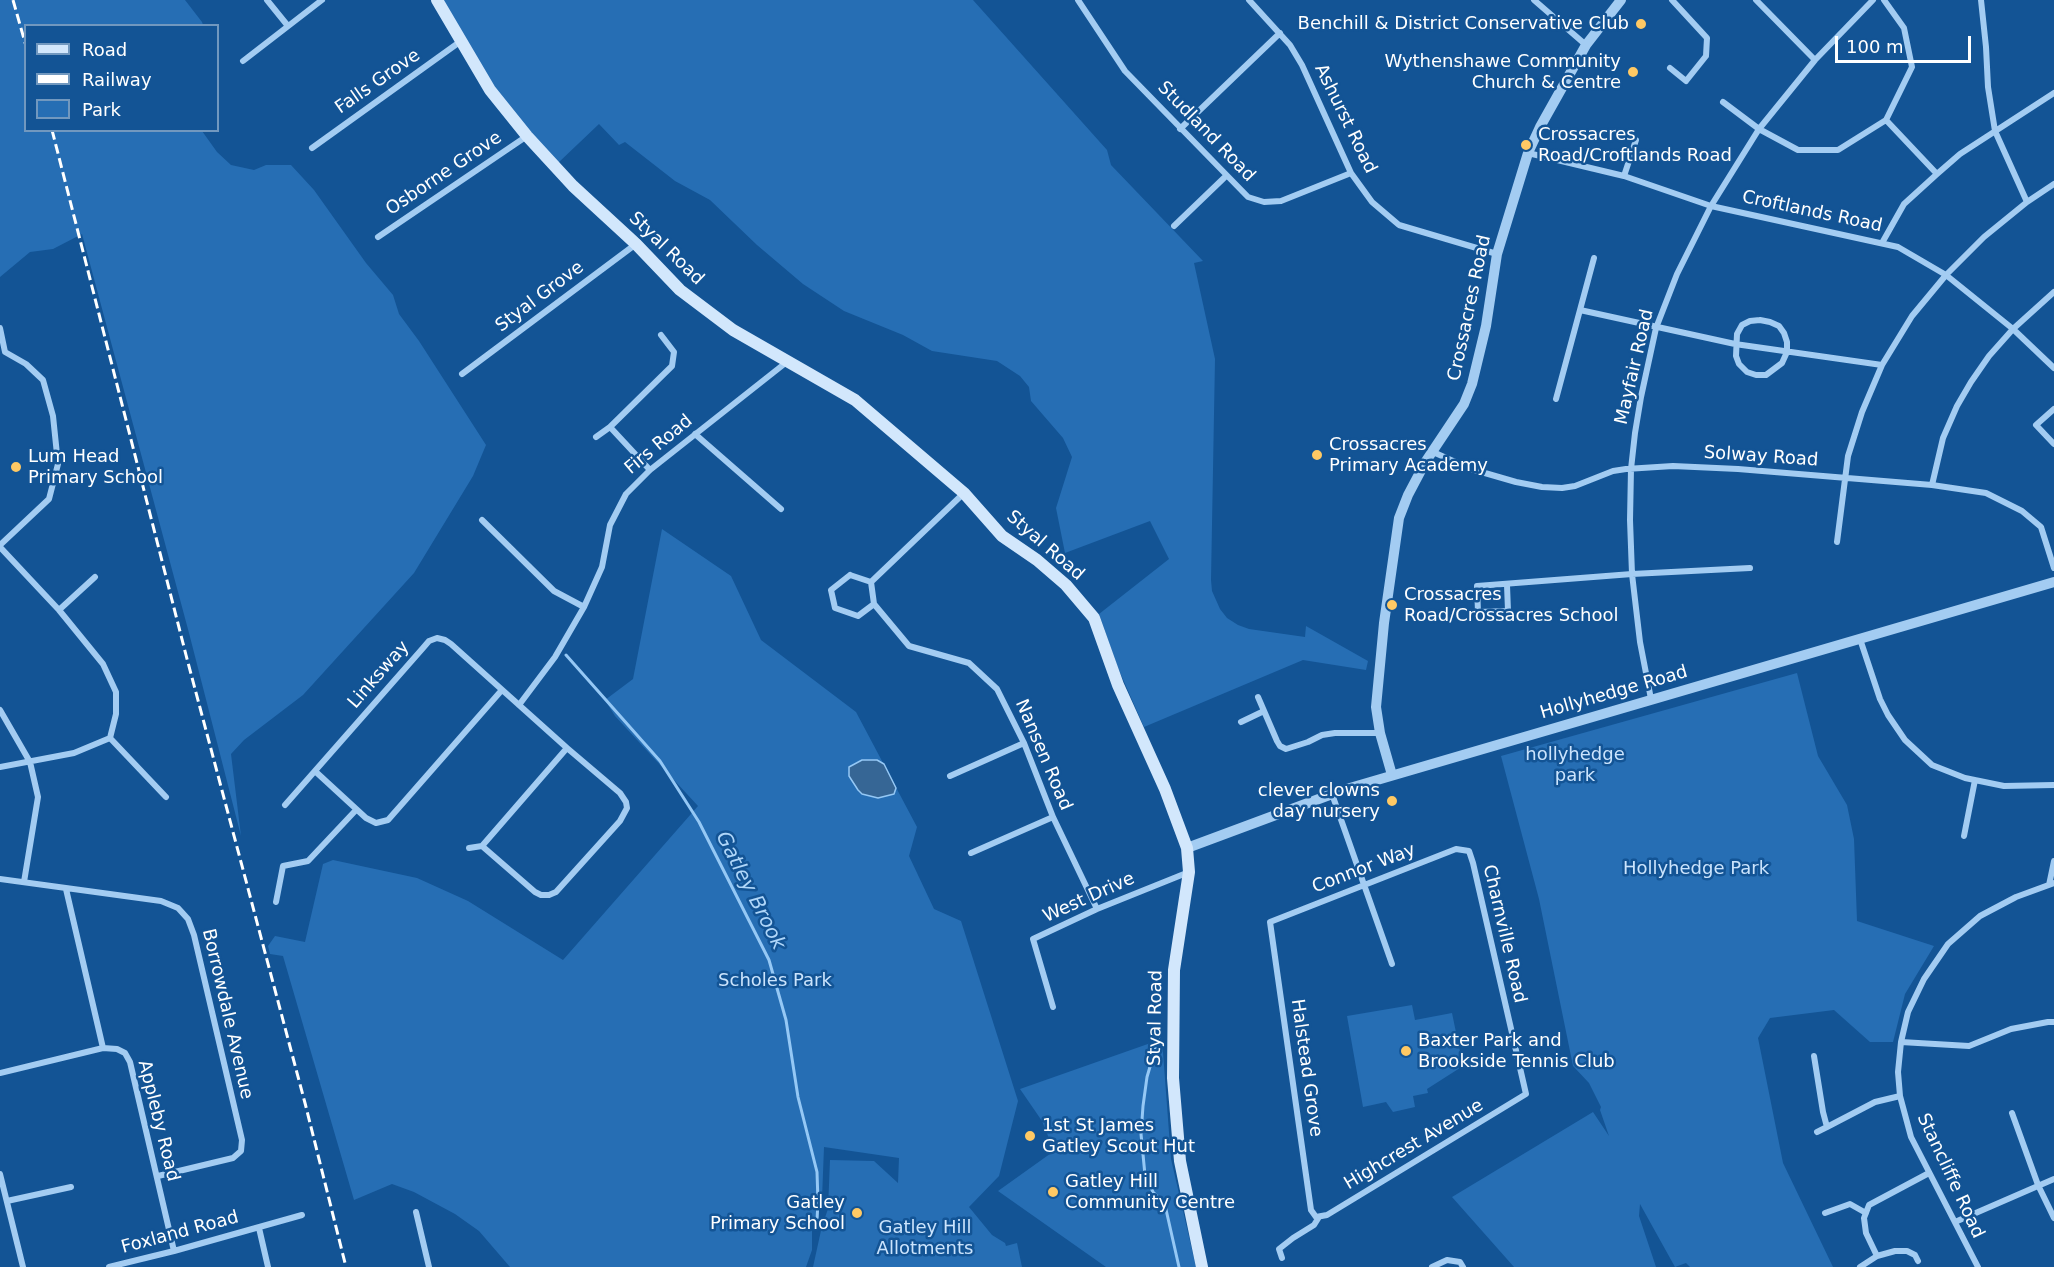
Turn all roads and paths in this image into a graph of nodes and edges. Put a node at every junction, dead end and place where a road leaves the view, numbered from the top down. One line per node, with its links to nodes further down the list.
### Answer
1 (267, 0): 13 (street)
2 (322, 0): 13 (street)
3 (437, 0): 15 (main road, Styal Road)
4 (1078, 0): 23 (street, Studland Road)
5 (1249, 0): 14 (street, Ashurst Road)
6 (1534, 0): 16 (street)
7 (1622, 0): 16 (street, Crossacres Road)
8 (1672, 0): 19 (street)
9 (1755, 0): 17 (street)
10 (1873, 0): 17 (street, Mayfair Road)
11 (1884, 0): 22 (street)
12 (1981, 0): 25 (street)
13 (288, 26): 18 (street)
14 (1280, 33): 23 (street); 30 (street, Ashurst Road)
15 (461, 41): 26 (main road, Styal Road); 28 (street, Falls Grove)
16 (1586, 45): 29 (street, Crossacres Road)
17 (1815, 60): 24 (street, Mayfair Road)
18 (243, 61)
19 (1670, 68)
20 (2054, 93): 25 (street)
21 (1723, 102): 24 (street)
22 (1886, 120): 24 (street); 31 (street)
23 (1180, 129): 32 (street, Studland Road)
24 (1759, 129): 36 (street, Mayfair Road)
25 (1995, 131): 31 (street); 35 (street)
26 (527, 136): 38 (street, Osborne Grove); 40 (main road, Styal Road)
27 (1636, 140): 33 (street)
28 (312, 148)
29 (1528, 153): 33 (street, Croftlands Road); 41 (street, Crossacres Road)
30 (1351, 173): 32 (street, Studland Road); 41 (street, Ashurst Road)
31 (1937, 174): 39 (street)
32 (1226, 176): 37 (street)
33 (1624, 176): 36 (street, Croftlands Road)
34 (2054, 184): 35 (street)
35 (2026, 202): 43 (street)
36 (1711, 206): 39 (street, Croftlands Road); 47 (street, Mayfair Road)
37 (1174, 226)
38 (378, 237)
39 (1882, 243): 43 (street, Croftlands Road)
40 (636, 244): 54 (main road, Styal Road); 57 (street, Styal Grove)
41 (1497, 254): 64 (street, Crossacres Road)
42 (1594, 258): 45 (street)
43 (1946, 275): 48 (street, Croftlands Road); 55 (street)
44 (2054, 292): 48 (street)
45 (1580, 310): 47 (street); 58 (street)
46 (0, 328): 73 (street)
47 (1656, 328): 50 (street); 65 (street, Mayfair Road)
48 (2013, 329): 56 (street, Croftlands Road); 68 (street)
49 (661, 335): 51 (street)
50 (1735, 344): 52 (street); 52 (street); 52 (street)
51 (674, 352): 53 (street); 60 (street)
52 (1787, 352): 55 (street)
53 (683, 353)
54 (788, 361): 61 (street, Firs Road); 69 (main road, Styal Road)
55 (1882, 365): 67 (street)
56 (2054, 368)
57 (462, 375)
58 (1556, 399)
59 (2054, 409): 63 (street)
60 (610, 427): 62 (street); 66 (street)
61 (695, 434): 66 (street, Firs Road); 70 (street)
62 (596, 437)
63 (2054, 444)
64 (1432, 453): 65 (street, Solway Road); 92 (street, Crossacres Road)
65 (1631, 469): 67 (street, Solway Road); 76 (street, Mayfair Road)
66 (650, 470): 82 (street, Firs Road)
67 (1845, 478): 68 (street, Solway Road); 72 (street)
68 (1932, 485): 75 (street, Solway Road)
69 (963, 493): 78 (street); 111 (main road, Styal Road)
70 (782, 509)
71 (482, 520): 82 (street)
72 (1837, 542)
73 (0, 546): 83 (street)
74 (1750, 568): 76 (street)
75 (2054, 568)
76 (1632, 574): 80 (street); 87 (street, Mayfair Road)
77 (95, 577): 83 (street)
78 (871, 582): 81 (street); 81 (street)
79 (2054, 582): 84 (street, Hollyhedge Road)
80 (1507, 585): 80 (street)
81 (874, 604): 94 (street, Nansen Road)
82 (584, 607): 88 (street, Firs Road)
83 (59, 610): 93 (street)
84 (1860, 639): 87 (street, Hollyhedge Road); 101 (street)
85 (501, 691): 88 (street, Linksway); 98 (street, Linksway); 106 (street)
86 (1258, 697): 90 (street)
87 (1651, 699): 99 (street, Hollyhedge Road)
88 (519, 705): 95 (street, Linksway)
89 (0, 710): 96 (street)
90 (1264, 711): 91 (street); 92 (street)
91 (1241, 722)
92 (1380, 733): 99 (street, Crossacres Road)
93 (110, 738): 96 (street); 104 (street)
94 (1024, 743): 100 (street); 107 (street, Nansen Road)
95 (567, 748): 109 (street); 109 (street, Linksway)
96 (30, 762): 97 (street); 117 (street)
97 (0, 767)
98 (316, 772): 105 (street, Linksway); 106 (street)
99 (1392, 775): 103 (street, Hollyhedge Road)
100 (950, 776)
101 (1975, 780): 102 (street); 108 (street)
102 (2054, 785)
103 (1332, 794): 111 (street, Hollyhedge Road); 118 (street)
104 (166, 797)
105 (285, 805)
106 (356, 810): 121 (street)
107 (1053, 817): 113 (street); 122 (street, Nansen Road)
108 (1964, 836)
109 (482, 846): 110 (street)
110 (469, 848)
111 (1188, 848): 115 (main road, Styal Road)
112 (1469, 851): 118 (street, Connor Way); 131 (street, Charnville Road)
113 (971, 853)
114 (2054, 861): 119 (street)
115 (1189, 872): 122 (street, West Drive); 159 (main road, Styal Road)
116 (0, 879): 117 (street, Borrowdale Avenue)
117 (24, 882): 120 (street, Borrowdale Avenue)
118 (1364, 884): 123 (street, Connor Way); 124 (street)
119 (2051, 884): 127 (street, Stancliffe Road)
120 (66, 889): 128 (street); 138 (street, Borrowdale Avenue)
121 (276, 902)
122 (1097, 909): 125 (street, West Drive)
123 (1270, 922): 147 (street, Halstead Grove)
124 (1392, 964)
125 (1053, 1007)
126 (2054, 1022): 127 (street)
127 (1901, 1042): 132 (street, Stancliffe Road)
128 (104, 1048): 130 (street); 138 (street, Appleby Road)
129 (1814, 1056): 134 (street)
130 (0, 1073)
131 (1526, 1094): 147 (street, Highcrest Avenue)
132 (1900, 1096): 134 (street); 136 (street, Stancliffe Road)
133 (2012, 1113): 140 (street)
134 (1827, 1127): 135 (street)
135 (1817, 1132)
136 (1929, 1173): 145 (street); 149 (street, Stancliffe Road)
137 (0, 1174): 142 (street)
138 (158, 1176): 151 (street, Appleby Road)
139 (2054, 1179): 140 (street)
140 (2038, 1185): 148 (street); 149 (street)
141 (71, 1187): 142 (street)
142 (7, 1201): 155 (street)
143 (416, 1212): 158 (street)
144 (1825, 1213): 145 (street)
145 (1866, 1213): 152 (street)
146 (302, 1215): 150 (street, Foxland Road)
147 (1317, 1217): 153 (street, Highcrest Avenue)
148 (2054, 1218)
149 (1955, 1222): 163 (street, Stancliffe Road)
150 (259, 1228): 151 (street, Foxland Road); 157 (street)
151 (174, 1251): 156 (street, Foxland Road)
152 (1877, 1256): 154 (street); 162 (street)
153 (1282, 1258)
154 (1918, 1261)
155 (23, 1267)
156 (109, 1267)
157 (268, 1267)
158 (429, 1267)
159 (1202, 1267)
160 (1432, 1267): 161 (street)
161 (1463, 1267)
162 (1860, 1267)
163 (1978, 1267)

